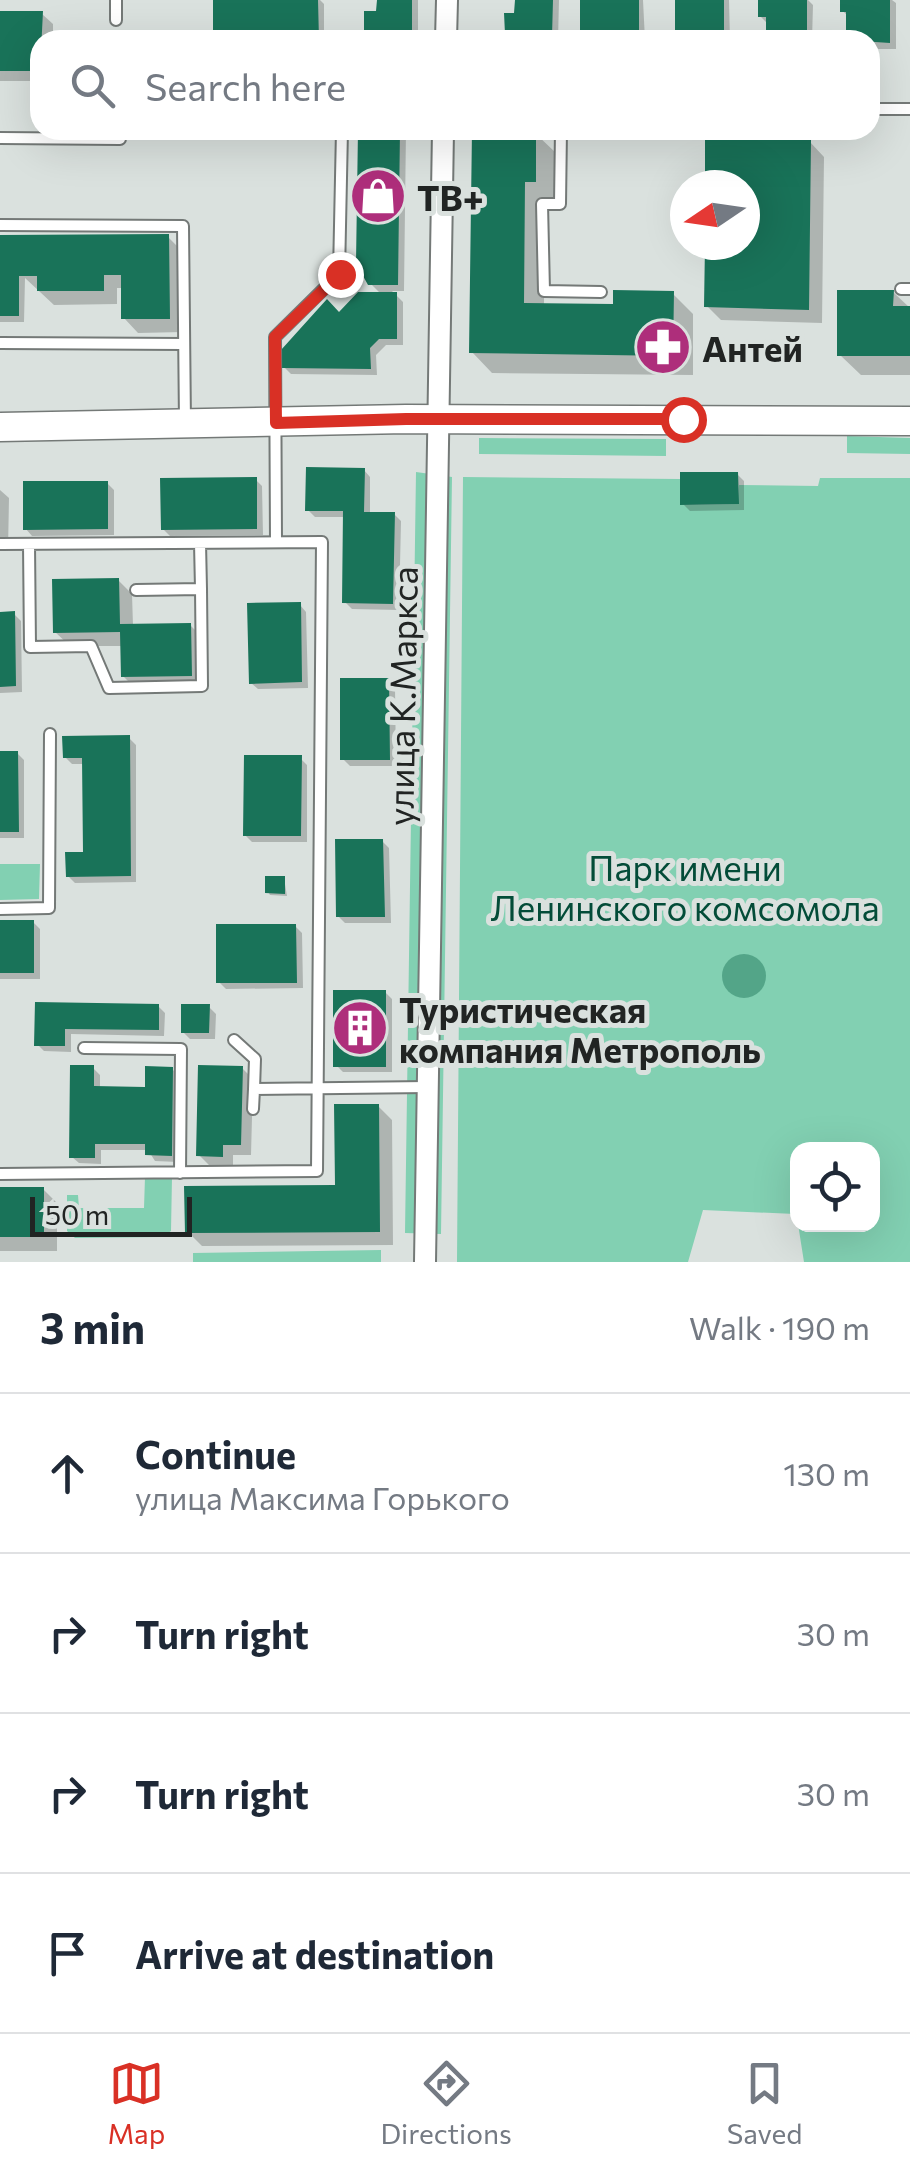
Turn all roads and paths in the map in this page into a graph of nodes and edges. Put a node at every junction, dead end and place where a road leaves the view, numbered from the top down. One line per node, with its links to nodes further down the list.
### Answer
1 (116, 0): 3 (lane)
2 (447, 0): 4 (street)
3 (116, 20)
4 (446, 30)
5 (880, 109): 6 (lane)
6 (910, 109)
7 (0, 138): 8 (lane)
8 (30, 138)
9 (342, 140): 18 (lane)
10 (443, 140): 16 (street, улица К.Маркса)
11 (561, 140): 13 (lane)
12 (0, 226): 15 (lane)
13 (601, 292)
14 (0, 343): 15 (lane)
15 (184, 344): 19 (lane)
16 (438, 419): 17 (street); 18 (street); 32 (street, улица К.Маркса)
17 (910, 421)
18 (276, 423): 19 (street); 22 (lane)
19 (185, 424): 20 (street)
20 (0, 426)
21 (200, 542): 22 (lane); 24 (lane); 25 (lane)
22 (276, 542): 31 (lane)
23 (0, 544): 24 (lane)
24 (29, 544): 25 (lane)
25 (201, 589): 26 (lane)
26 (136, 590)
27 (50, 734): 28 (lane)
28 (0, 909)
29 (234, 1040): 33 (lane)
30 (84, 1048): 35 (lane)
31 (318, 1088): 32 (lane); 33 (lane); 35 (lane)
32 (428, 1088): 37 (street, улица К.Маркса)
33 (254, 1089): 34 (lane)
34 (253, 1109)
35 (180, 1173): 36 (lane)
36 (0, 1174)
37 (424, 1262)

